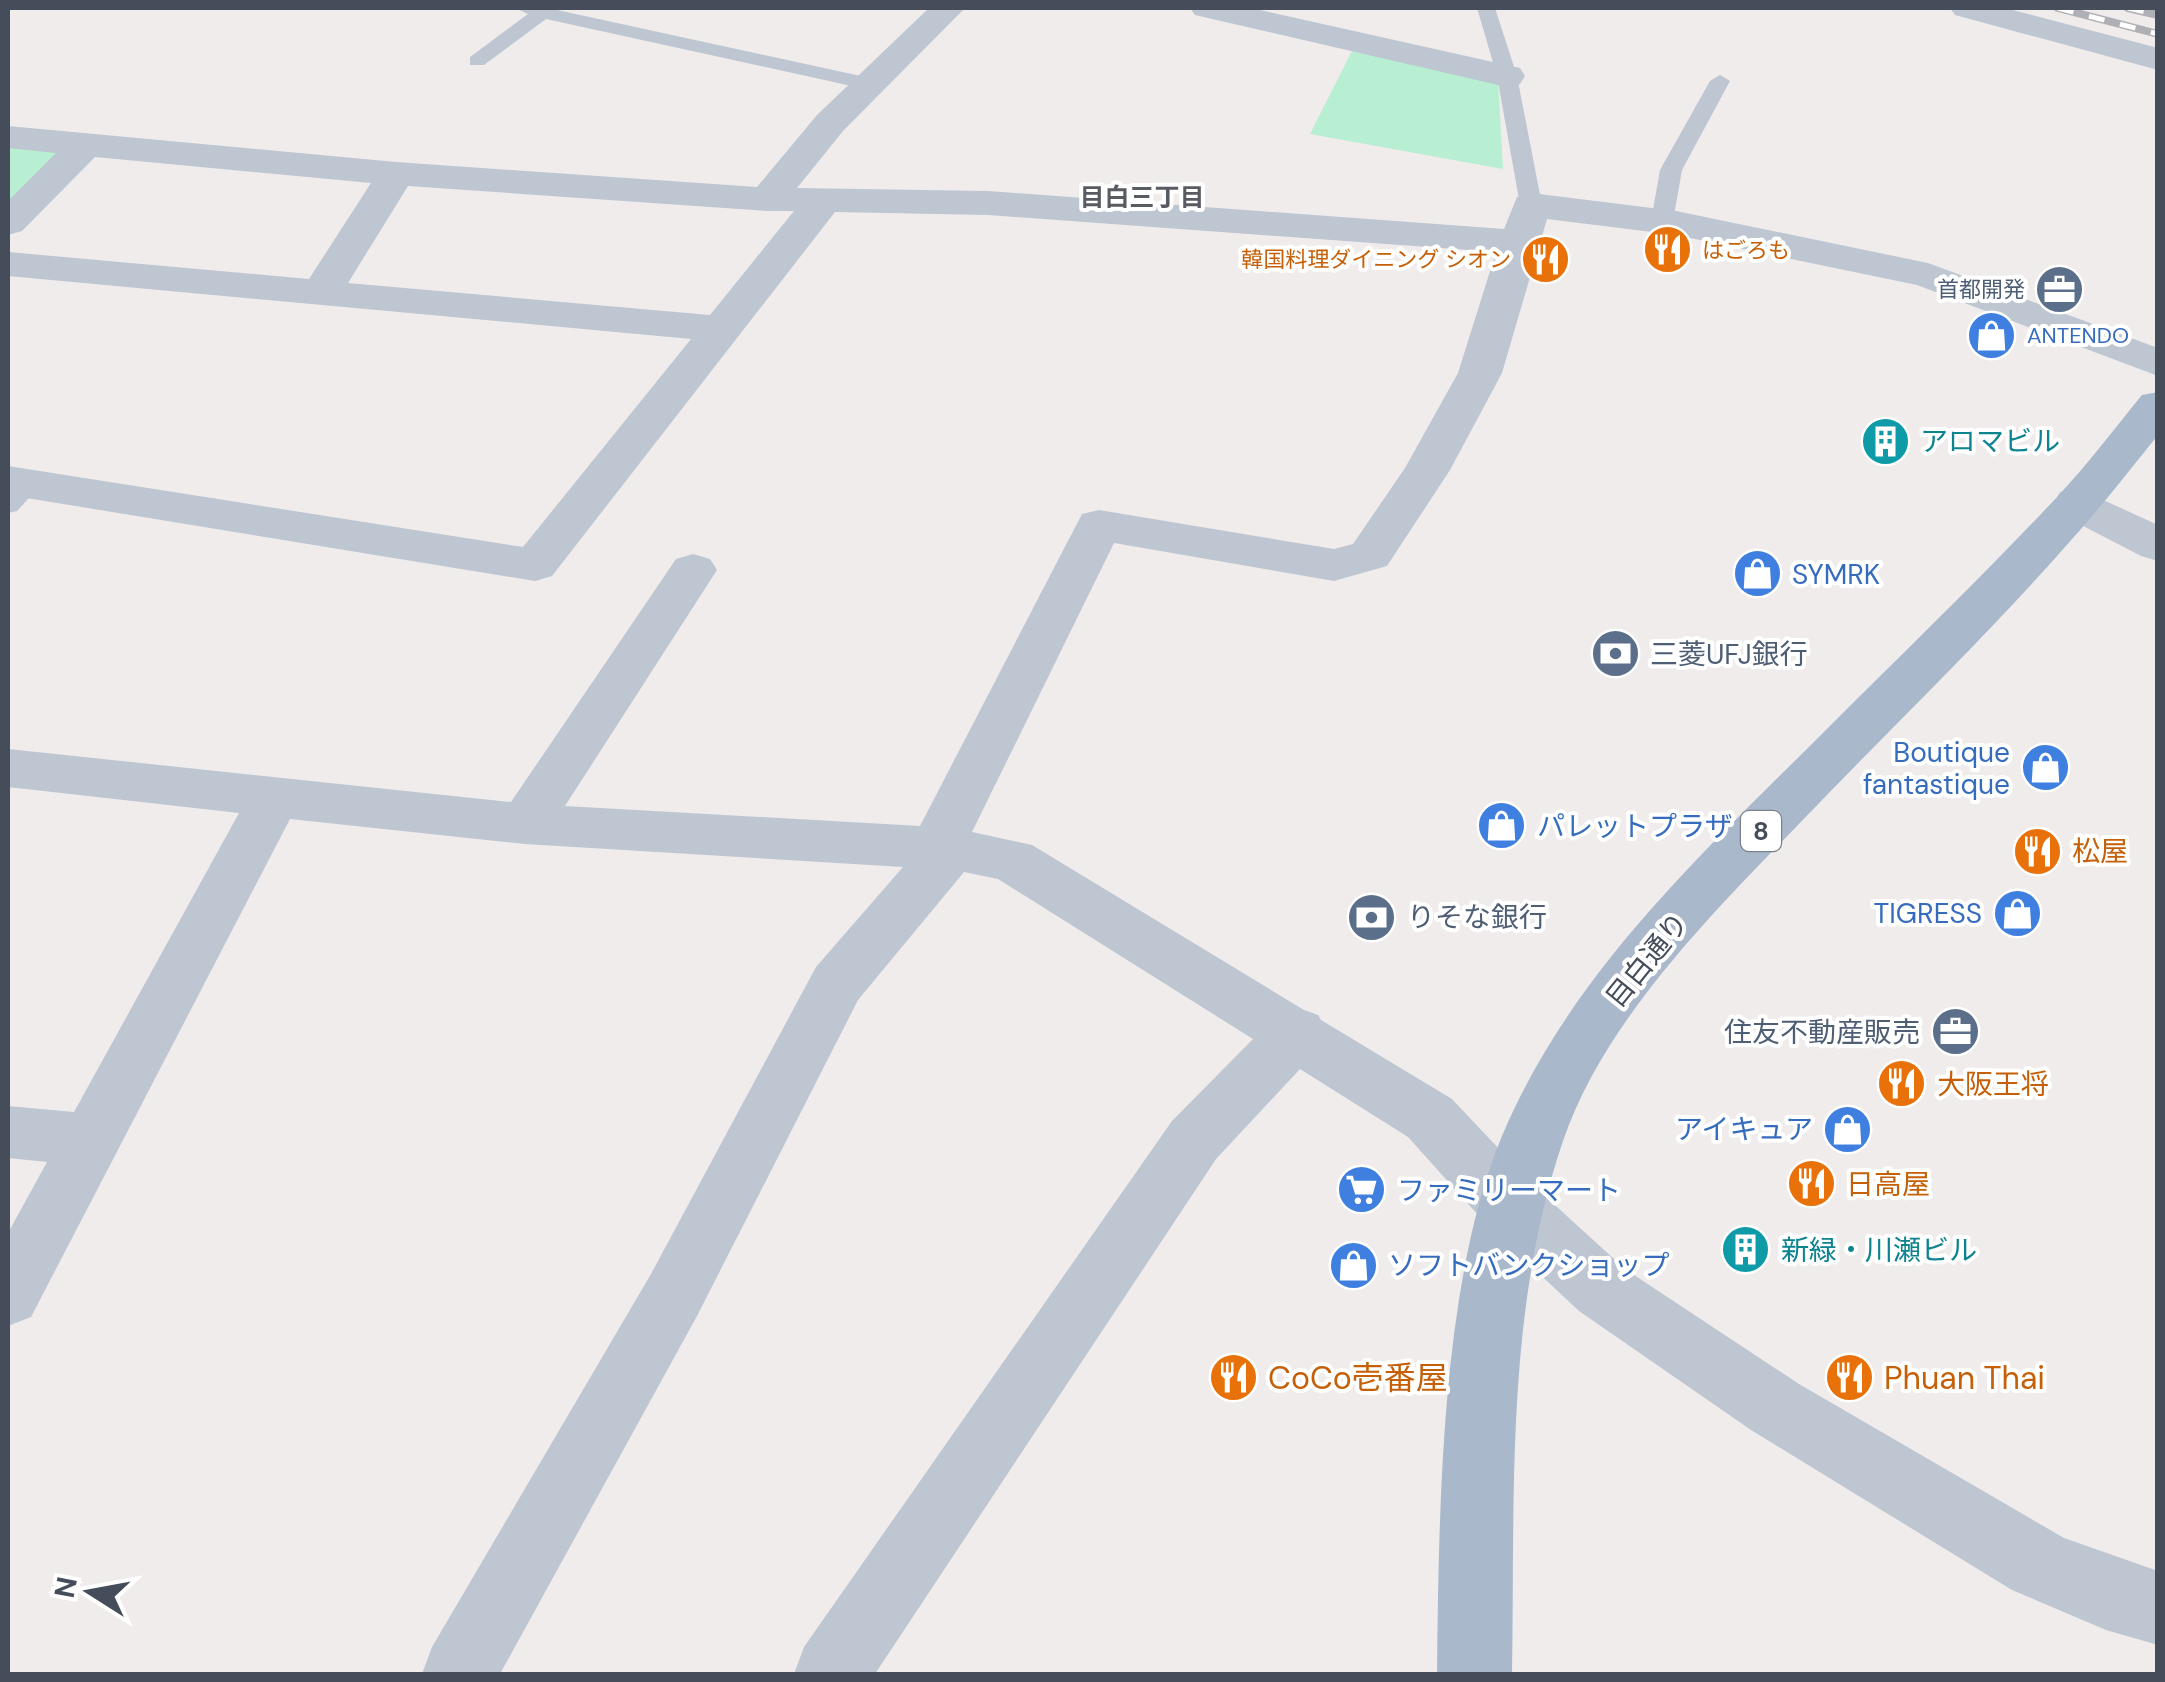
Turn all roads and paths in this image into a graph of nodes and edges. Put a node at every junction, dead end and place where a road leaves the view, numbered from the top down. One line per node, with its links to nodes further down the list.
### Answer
1 (948, 8): 10 (street)
2 (1208, 8): 8 (street)
3 (1486, 8): 8 (lane)
4 (1967, 8): 6 (street)
5 (533, 10): 7 (lane); 10 (lane)
6 (2158, 58)
7 (477, 61)
8 (1508, 76): 18 (lane)
9 (1720, 82): 16 (lane)
10 (870, 84): 15 (street)
11 (8, 137): 12 (street)
12 (85, 145): 13 (street); 17 (street)
13 (396, 174): 15 (street); 20 (street)
14 (824, 199): 15 (street); 18 (street); 21 (street)
15 (767, 200)
16 (1662, 222): 18 (street); 22 (street)
17 (8, 223)
18 (1526, 223): 31 (street)
19 (8, 264): 20 (street)
20 (321, 293): 21 (street)
21 (719, 329): 24 (street)
22 (2158, 363)
23 (2158, 405): 25 (main road, 目白通り / 8)
24 (15, 490)
25 (2077, 503): 26 (street); 35 (main road, 目白通り / 8)
26 (2158, 546)
27 (693, 570): 30 (street)
28 (8, 768): 29 (street)
29 (274, 798): 30 (street); 34 (street)
30 (525, 824): 31 (street)
31 (944, 849): 32 (street); 38 (street)
32 (1297, 1032): 35 (street); 39 (street)
33 (8, 1132): 34 (street)
34 (91, 1140): 36 (street)
35 (1511, 1206): 37 (street); 40 (main road, 目白通り / 8)
36 (8, 1296)
37 (2158, 1608)
38 (458, 1674)
39 (831, 1674)
40 (1474, 1674)

